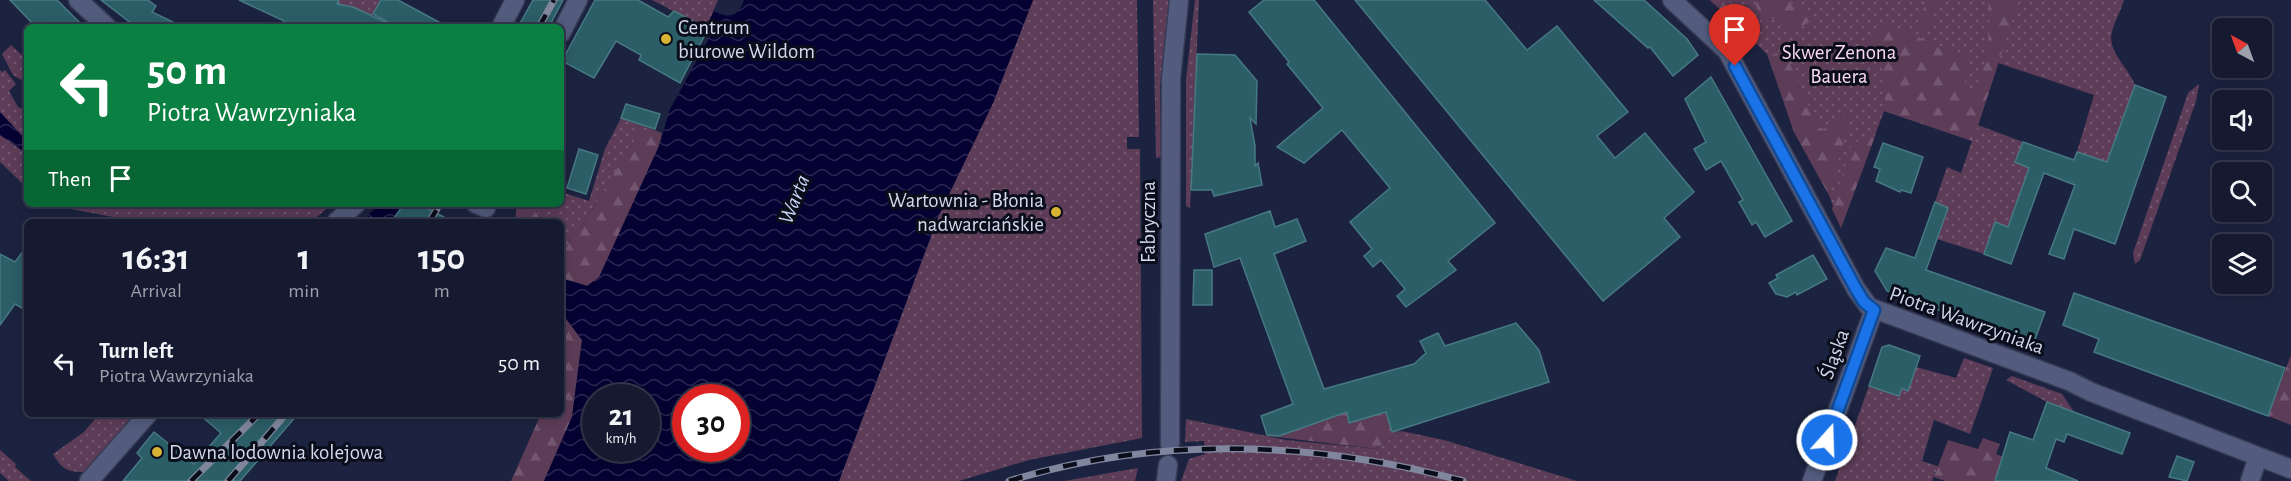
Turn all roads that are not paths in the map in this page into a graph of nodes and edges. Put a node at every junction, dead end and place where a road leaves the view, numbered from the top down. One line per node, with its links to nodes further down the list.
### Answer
1 (78, 0): 6 (street)
2 (515, 0): 7 (street)
3 (578, 0): 8 (street)
4 (1179, 0): 13 (street, Fabryczna)
5 (1672, 0): 11 (street, Piotra Wawrzyniaka)
6 (104, 24)
7 (503, 24)
8 (564, 27)
9 (353, 207): 10 (street)
10 (339, 219)
11 (1874, 310): 14 (street, Piotra Wawrzyniaka); 17 (street, Śląska)
12 (145, 417): 16 (street)
13 (1170, 444)
14 (2258, 458): 15 (street, Piotra Wawrzyniaka); 18 (street)
15 (2291, 469)
16 (89, 481)
17 (1812, 481)
18 (2250, 481)

